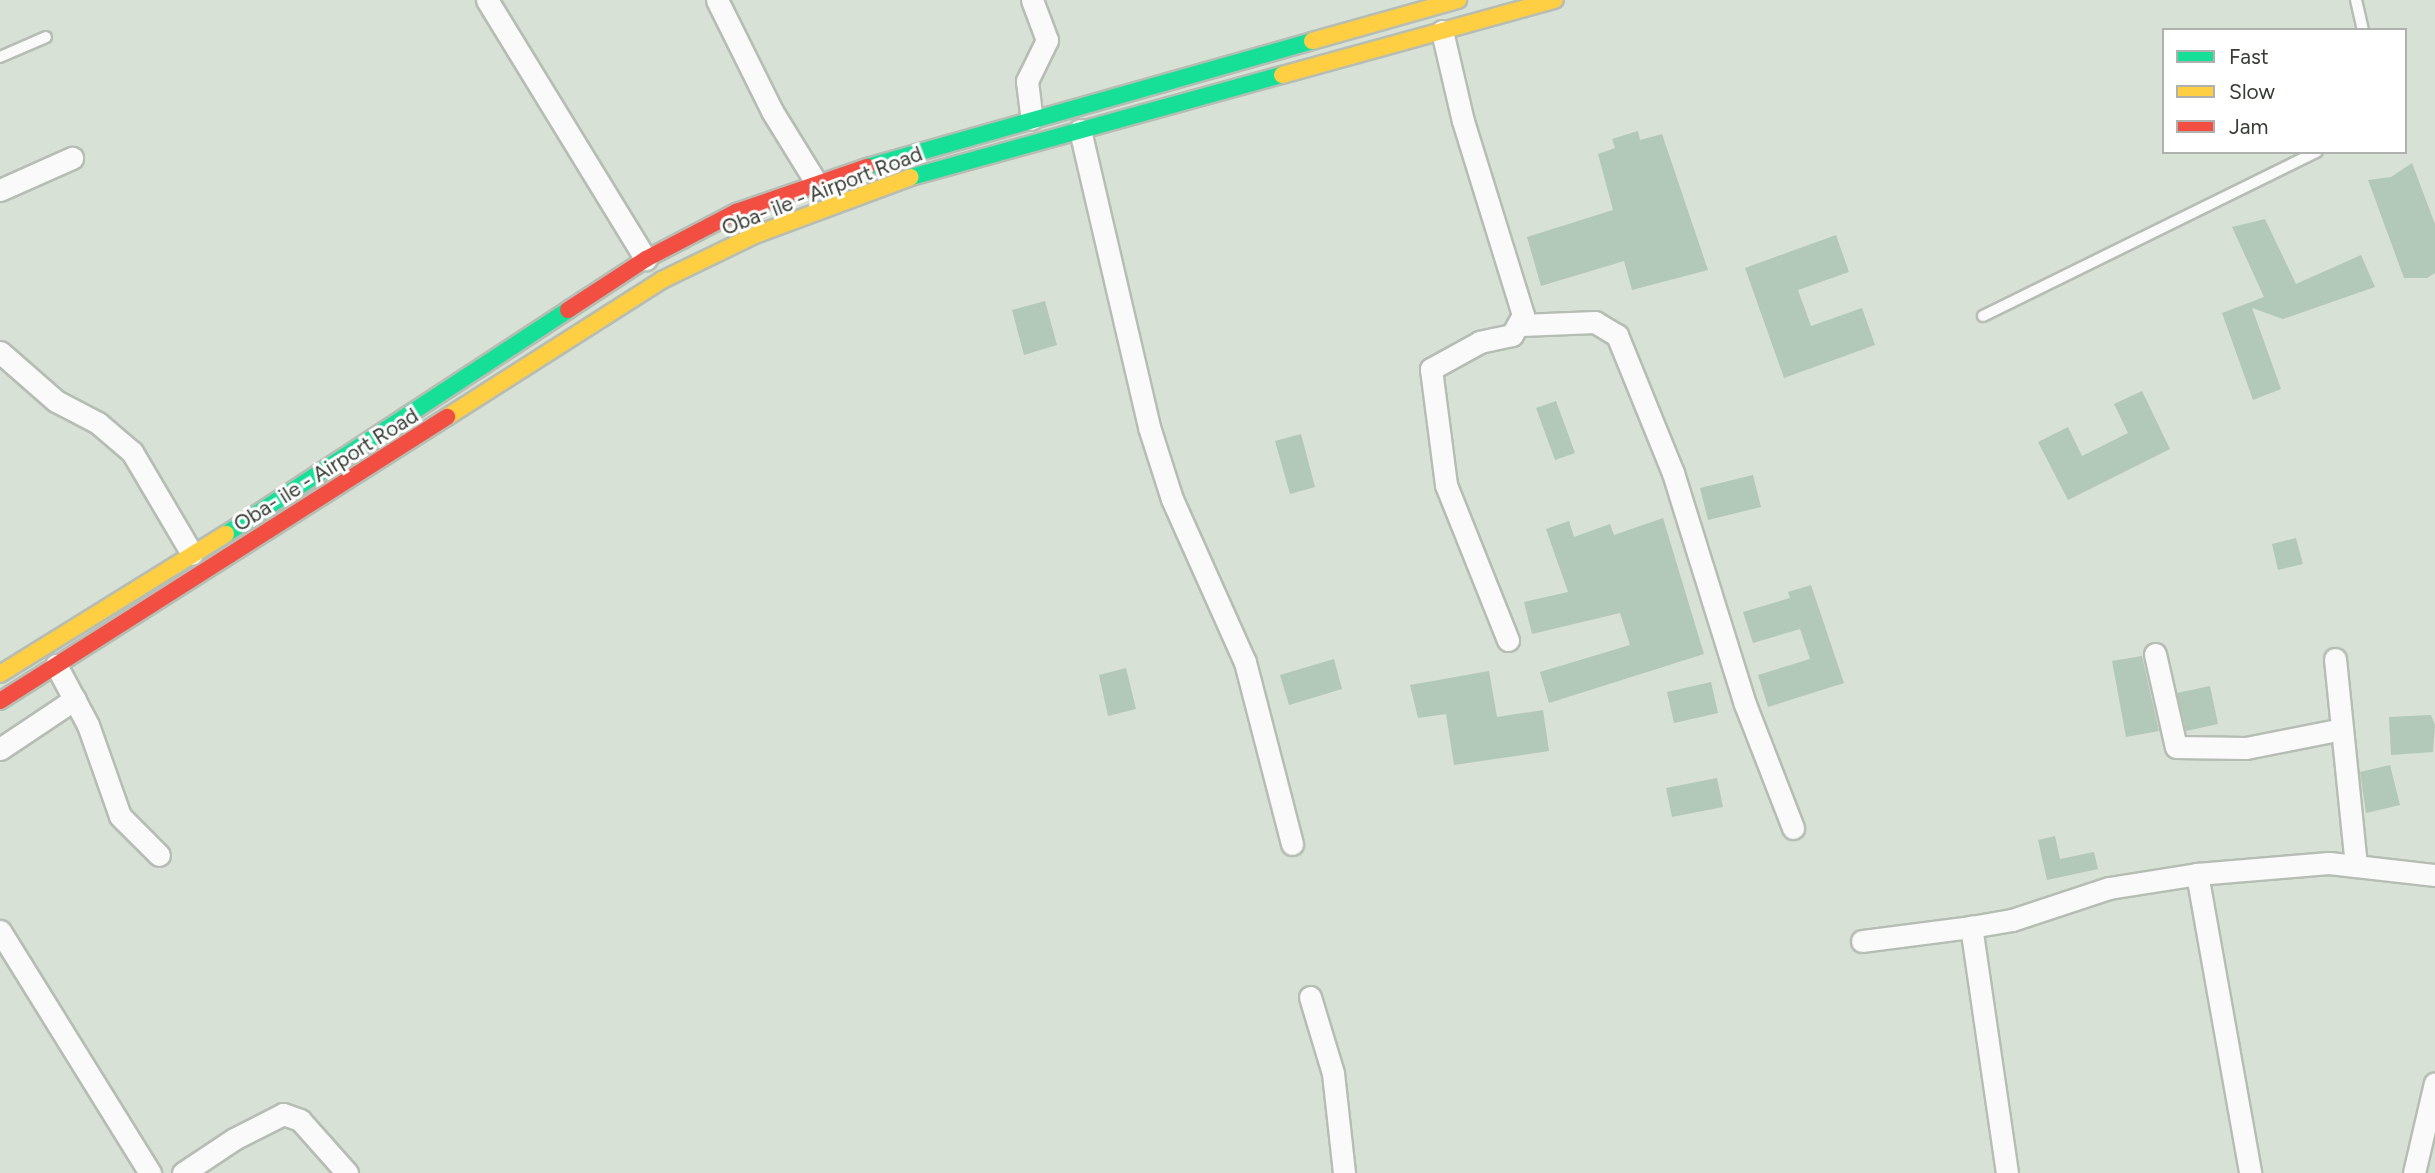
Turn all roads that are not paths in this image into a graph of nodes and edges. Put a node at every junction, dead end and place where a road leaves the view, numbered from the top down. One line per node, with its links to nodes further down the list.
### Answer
1 (487, 0): 17 (street)
2 (717, 0): 15 (street)
3 (1032, 0): 11 (street)
4 (1458, 0): 11 (main road, Oba- ile - Airport Road)
5 (1555, 0): 8 (main road, Oba- ile - Airport Road)
6 (2356, 0): 7 (lane)
7 (2363, 28)
8 (1442, 31): 12 (main road, Oba- ile - Airport Road); 19 (street)
9 (46, 37): 10 (lane)
10 (0, 57)
11 (1032, 119): 15 (main road, Oba- ile - Airport Road)
12 (1080, 130): 23 (main road, Oba- ile - Airport Road); 34 (street)
13 (2313, 154): 18 (lane)
14 (72, 158): 16 (street)
15 (814, 181): 17 (main road, Oba- ile - Airport Road)
16 (0, 190)
17 (646, 259): 21 (main road, Oba- ile - Airport Road)
18 (1983, 316)
19 (1521, 325): 24 (street); 33 (street)
20 (0, 352): 21 (street)
21 (192, 554): 22 (main road, Oba- ile - Airport Road)
22 (155, 576): 23 (main road); 28 (main road, Oba- ile - Airport Road)
23 (166, 594): 27 (main road, Oba- ile - Airport Road)
24 (1508, 640)
25 (2155, 654): 31 (street)
26 (2335, 659): 31 (street)
27 (57, 665): 29 (street); 30 (main road, Oba- ile - Airport Road)
28 (0, 674)
29 (75, 699): 32 (street); 35 (street)
30 (0, 701)
31 (2342, 729): 36 (street)
32 (0, 749)
33 (1793, 828)
34 (1292, 844)
35 (159, 855)
36 (2356, 866): 37 (street); 38 (street)
37 (2197, 874): 39 (street); 49 (street)
38 (2435, 875)
39 (1971, 927): 41 (street); 48 (street)
40 (0, 931): 44 (street)
41 (1862, 941)
42 (1310, 997): 47 (street)
43 (2435, 1083): 50 (street)
44 (150, 1173)
45 (183, 1173): 46 (street)
46 (347, 1173)
47 (1344, 1173)
48 (2007, 1173)
49 (2250, 1173)
50 (2414, 1173)

